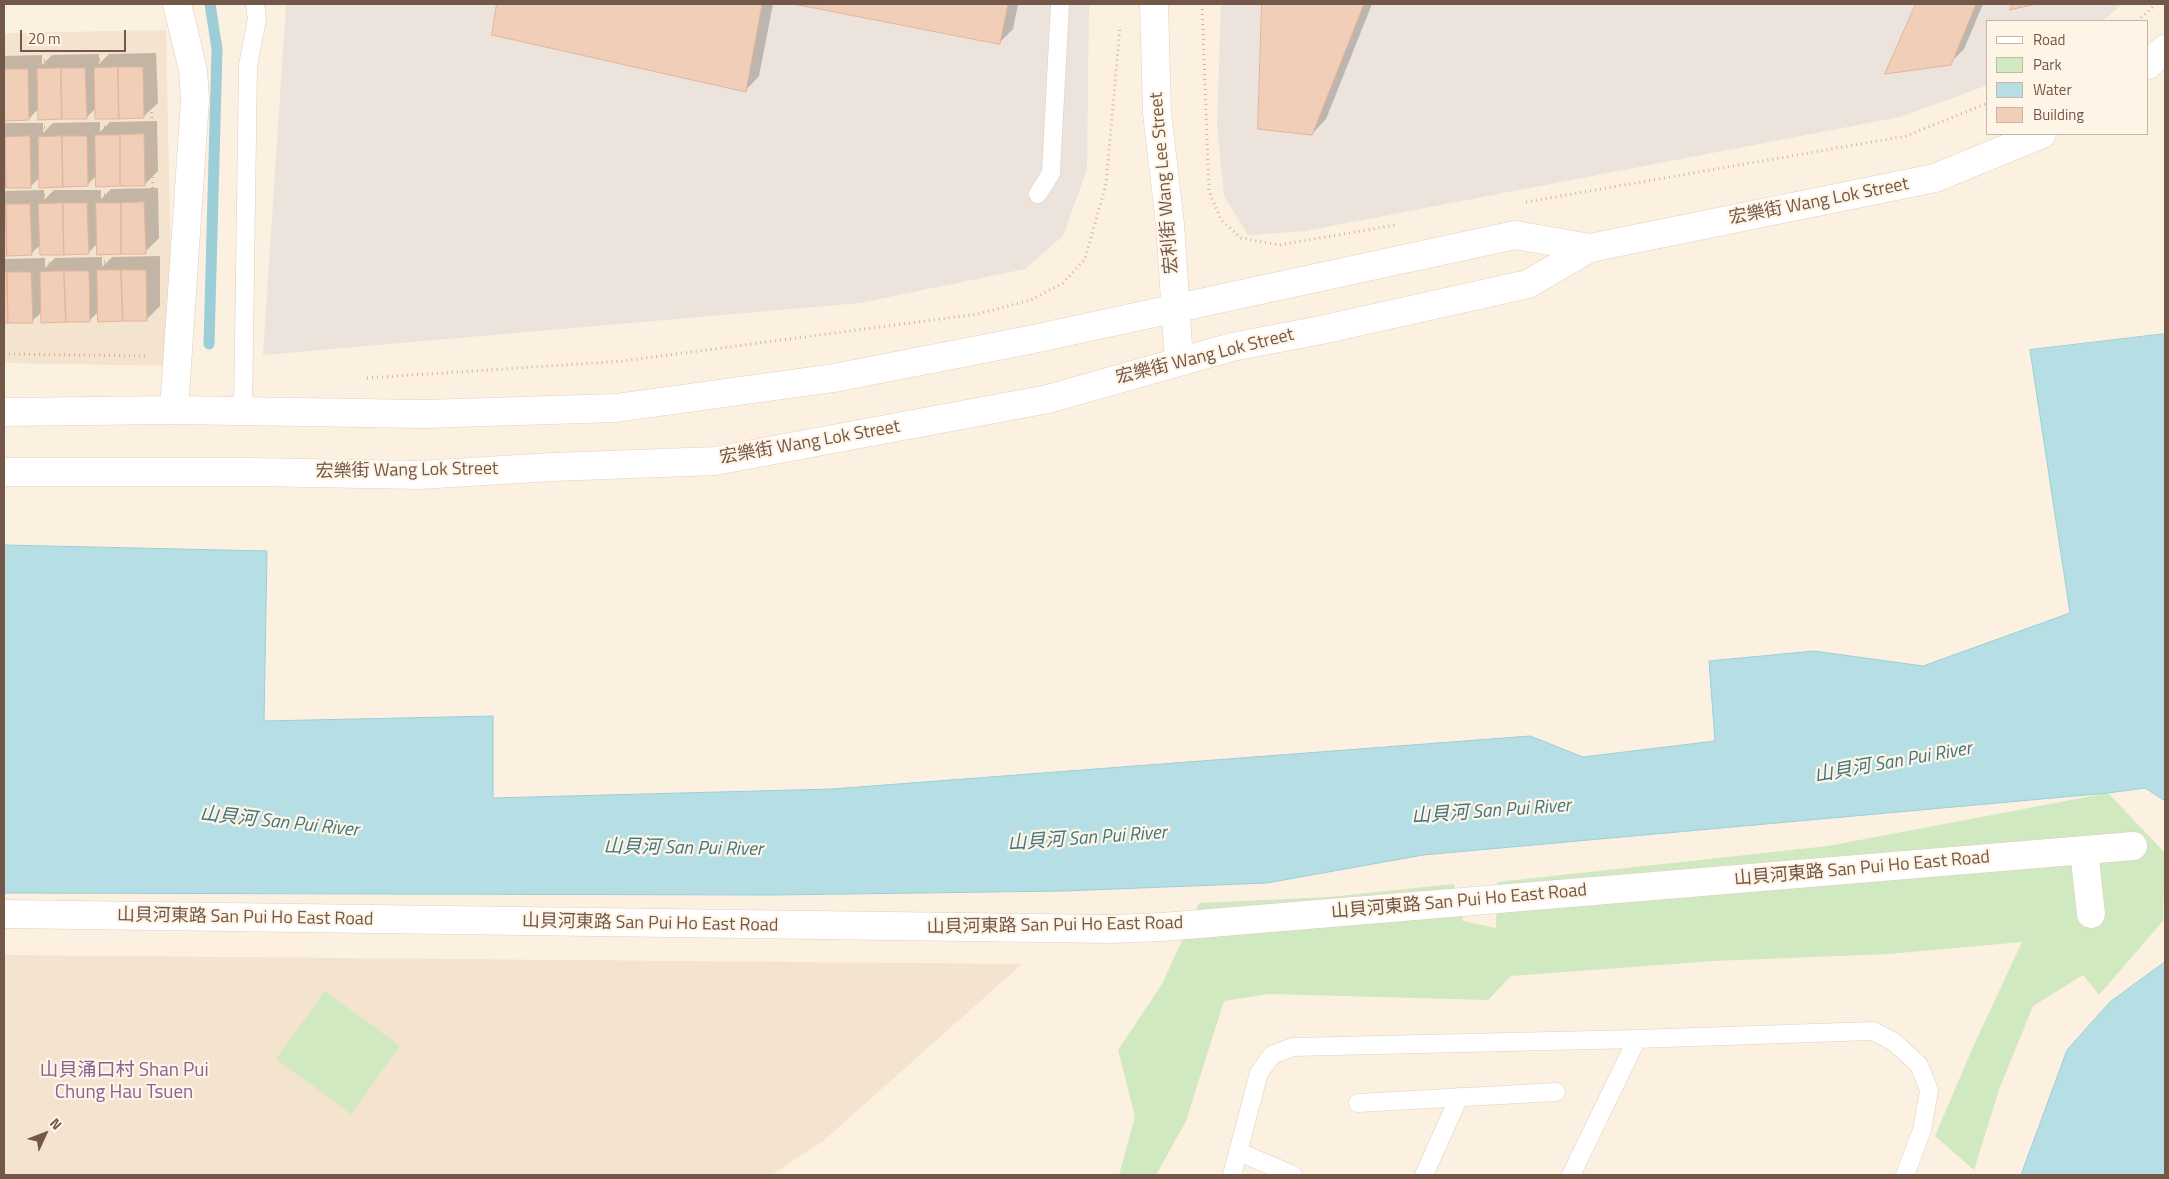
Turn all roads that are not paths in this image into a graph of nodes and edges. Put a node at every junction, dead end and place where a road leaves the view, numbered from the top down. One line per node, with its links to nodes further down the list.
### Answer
1 (177, 4): 12 (street)
2 (255, 4): 13 (lane)
3 (1060, 4): 8 (lane)
4 (1154, 4): 10 (street, 宏利街 Wang Lee Street)
5 (2165, 49): 6 (street)
6 (2149, 64)
7 (2040, 135): 9 (street, 宏樂街 Wang Lok Street)
8 (1038, 194)
9 (1590, 248): 10 (street, 宏樂街 Wang Lok Street); 11 (street, 宏樂街 Wang Lok Street)
10 (1176, 308): 11 (street, 宏利街 Wang Lee Street); 13 (street, 宏樂街 Wang Lok Street)
11 (1179, 361): 15 (street, 宏樂街 Wang Lok Street)
12 (174, 410): 13 (street, 宏樂街 Wang Lok Street); 14 (street, 宏樂街 Wang Lok Street)
13 (243, 411)
14 (4, 412)
15 (4, 472)
16 (2132, 846): 17 (street, 山貝河東路 San Pui Ho East Road)
17 (2084, 850): 18 (street, 山貝河東路 San Pui Ho East Road); 19 (street)
18 (4, 914)
19 (2091, 914)
20 (1637, 1039): 24 (lane); 28 (lane); 29 (lane)
21 (1556, 1092): 22 (lane)
22 (1459, 1098): 23 (lane); 27 (lane)
23 (1358, 1103)
24 (1239, 1152): 25 (lane); 26 (lane)
25 (1232, 1175)
26 (1293, 1175)
27 (1424, 1175)
28 (1571, 1175)
29 (1905, 1175)

